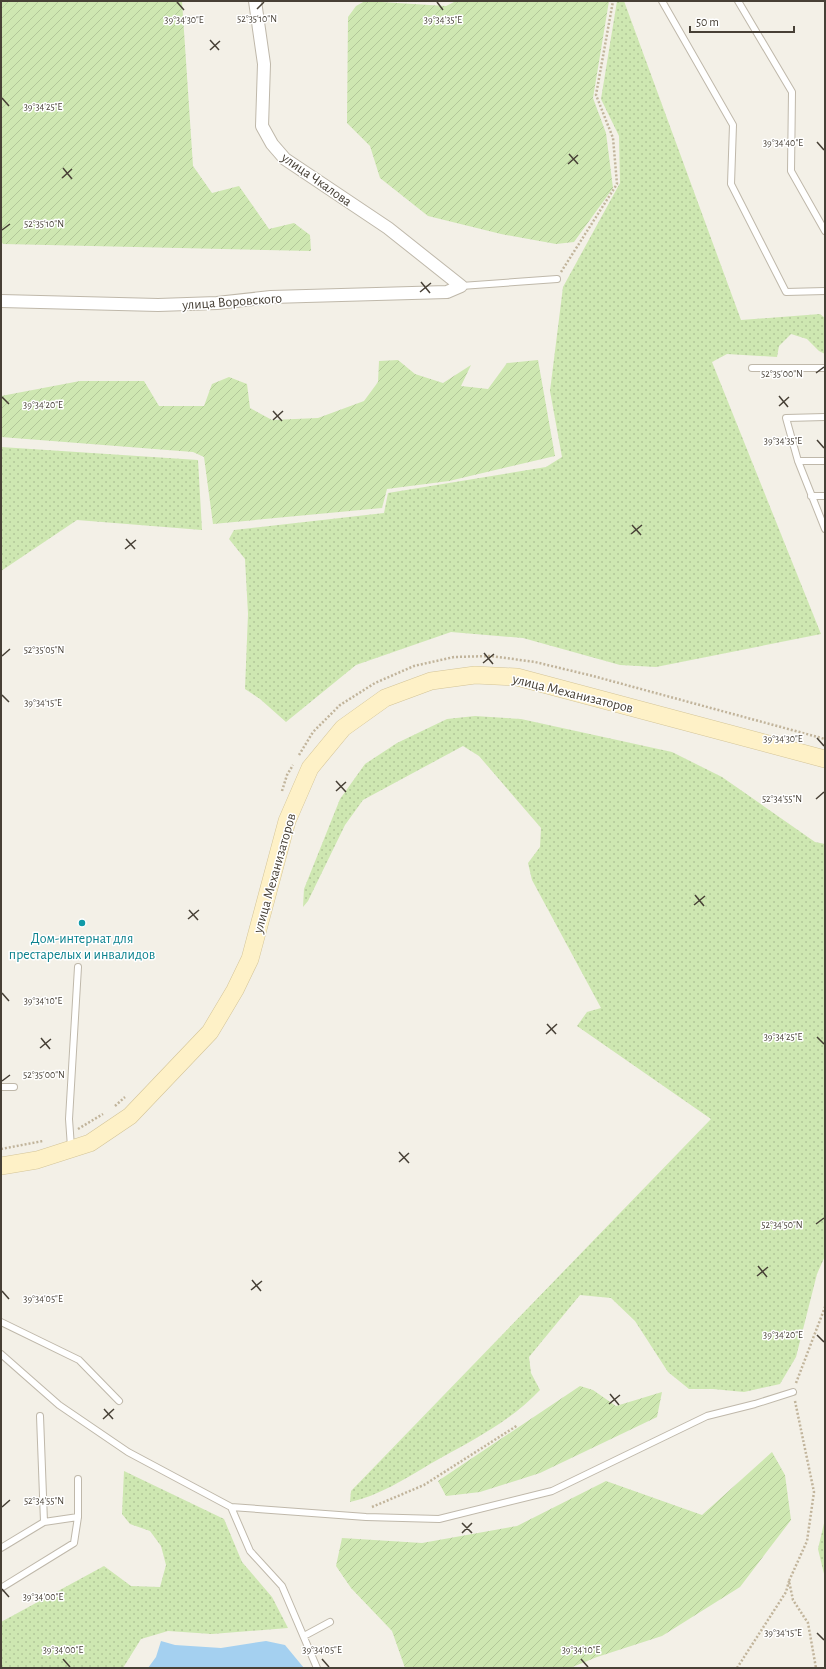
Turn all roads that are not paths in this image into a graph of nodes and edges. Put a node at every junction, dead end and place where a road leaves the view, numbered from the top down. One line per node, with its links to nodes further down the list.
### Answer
1 (255, 1): 6 (street, улица Чкалова)
2 (662, 1): 7 (lane)
3 (738, 1): 4 (lane)
4 (825, 231)
5 (557, 279): 6 (lane)
6 (461, 286): 8 (street, улица Воровского)
7 (825, 291)
8 (1, 301)
9 (752, 368): 10 (lane)
10 (825, 368)
11 (825, 418): 12 (lane)
12 (798, 461): 13 (lane); 14 (lane)
13 (825, 461)
14 (811, 496): 15 (lane); 16 (lane)
15 (825, 496)
16 (825, 529)
17 (825, 759): 21 (main road, улица Механизаторов)
18 (78, 967): 21 (lane)
19 (1, 1087): 20 (lane)
20 (14, 1087)
21 (71, 1141): 22 (main road, улица Механизаторов)
22 (1, 1166)
23 (1, 1322): 26 (lane)
24 (1, 1354): 29 (lane)
25 (793, 1392): 29 (lane)
26 (119, 1402)
27 (40, 1416): 31 (lane)
28 (78, 1478): 30 (lane)
29 (231, 1507): 35 (lane)
30 (78, 1517): 31 (lane); 33 (lane)
31 (44, 1522): 32 (lane)
32 (1, 1548)
33 (1, 1588)
34 (330, 1622): 35 (lane)
35 (304, 1636): 36 (lane)
36 (317, 1668)

